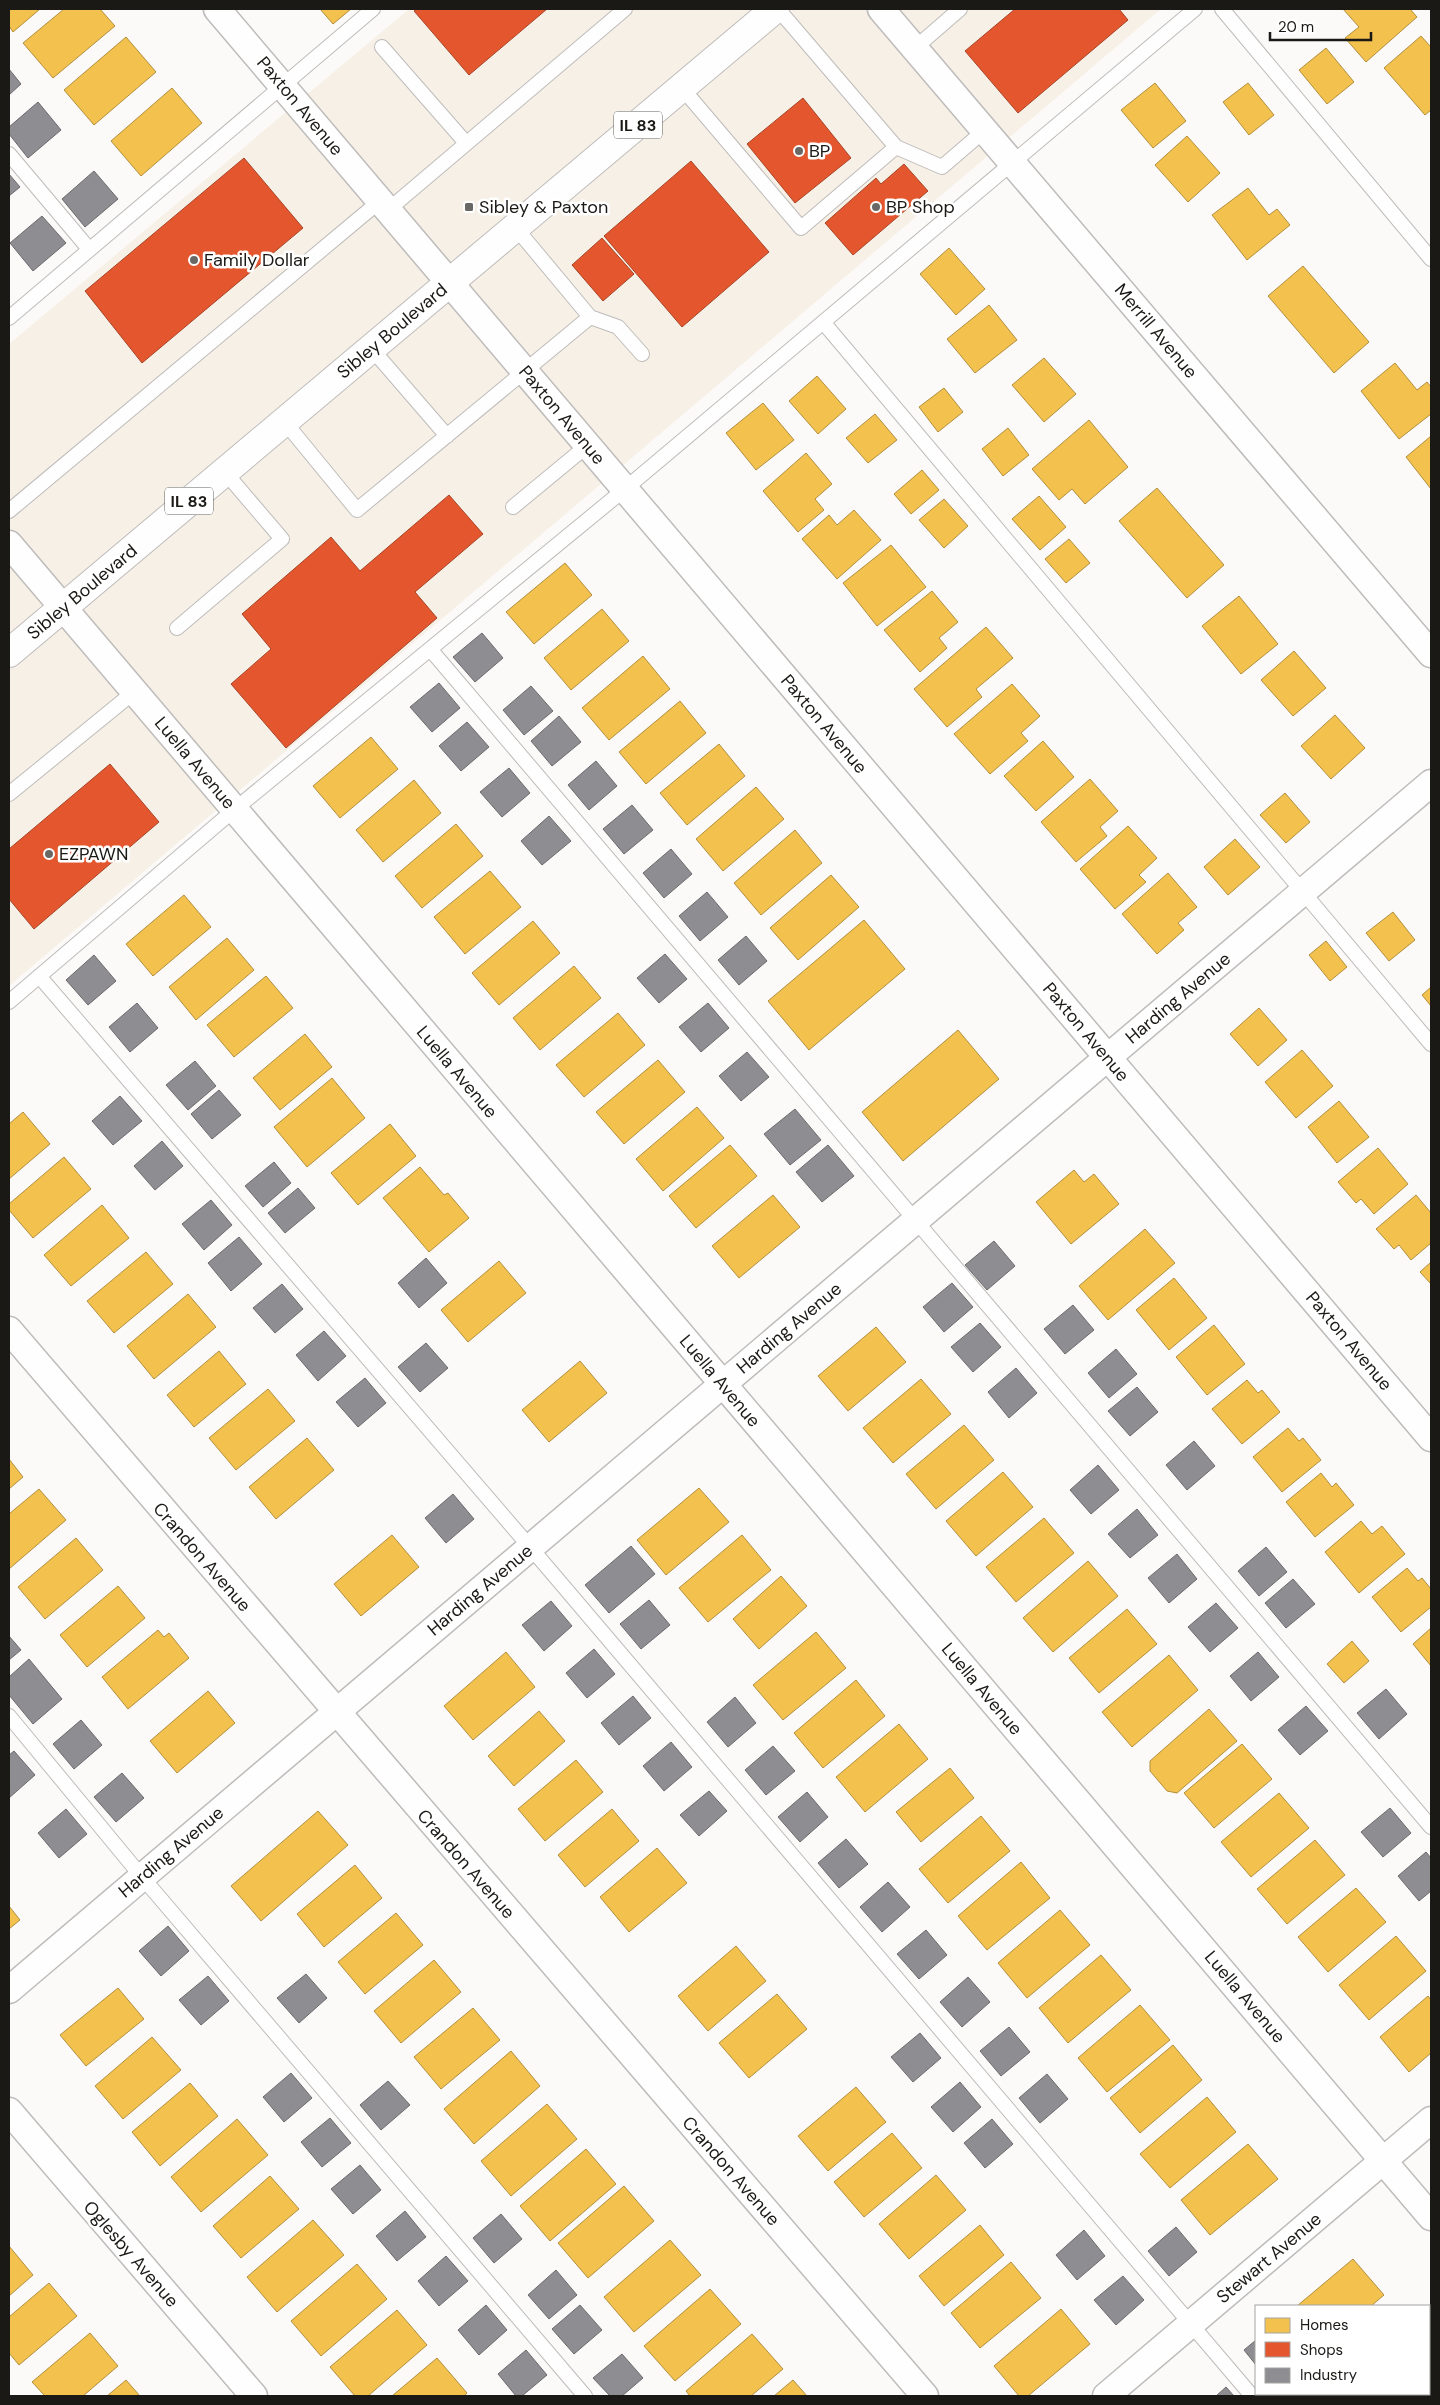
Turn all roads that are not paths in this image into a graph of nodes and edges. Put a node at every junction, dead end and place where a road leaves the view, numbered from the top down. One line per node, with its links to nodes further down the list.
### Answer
1 (217, 9): 11 (street, Paxton Avenue)
2 (373, 9): 11 (lane)
3 (625, 9): 14 (lane)
4 (777, 9): 12 (main road, Sibley Boulevard / IL 83); 15 (lane)
5 (881, 9): 10 (street, Merrill Avenue)
6 (960, 9): 10 (lane)
7 (1195, 9): 17 (lane)
8 (1222, 9): 21 (lane)
9 (382, 47): 14 (lane)
10 (915, 48): 13 (street, Merrill Avenue)
11 (282, 85): 18 (street, Paxton Avenue); 20 (lane)
12 (682, 88): 15 (lane); 19 (main road, Sibley Boulevard / IL 83)
13 (984, 130): 15 (lane); 17 (street, Merrill Avenue)
14 (466, 143): 18 (lane)
15 (896, 148)
16 (9, 154): 20 (lane)
17 (1012, 162): 25 (lane); 41 (street, Merrill Avenue)
18 (384, 205): 22 (street, Paxton Avenue); 35 (lane)
19 (515, 227): 22 (main road, Sibley Boulevard / IL 83); 23 (lane)
20 (89, 249): 24 (lane)
21 (1431, 259)
22 (450, 282): 26 (main road, Sibley Boulevard / IL 83); 28 (street, Paxton Avenue)
23 (590, 317): 27 (lane); 28 (lane)
24 (9, 318)
25 (823, 322): 33 (lane); 46 (lane)
26 (371, 348): 29 (main road, Sibley Boulevard / IL 83); 30 (lane)
27 (642, 354)
28 (525, 372): 30 (lane); 31 (street, Paxton Avenue)
29 (284, 421): 30 (lane); 32 (main road, Sibley Boulevard / IL 83)
30 (448, 436)
31 (588, 445): 33 (street, Paxton Avenue); 34 (lane)
32 (224, 471): 37 (main road, Sibley Boulevard / IL 83); 38 (lane)
33 (625, 489): 39 (lane); 50 (street, Paxton Avenue)
34 (514, 507)
35 (9, 511)
36 (9, 544): 37 (street, Luella Avenue)
37 (62, 608): 40 (main road, Sibley Boulevard / IL 83); 42 (street, Luella Avenue)
38 (176, 628)
39 (430, 649): 45 (lane); 51 (lane)
40 (9, 653)
41 (1431, 654)
42 (134, 692): 44 (lane); 45 (street, Luella Avenue)
43 (1431, 783): 46 (street, Harding Avenue)
44 (9, 794)
45 (234, 810): 47 (lane); 53 (street, Luella Avenue)
46 (1303, 892): 49 (lane); 50 (street, Harding Avenue)
47 (39, 976): 48 (lane); 55 (lane)
48 (9, 1002)
49 (1431, 1044)
50 (1108, 1058): 51 (street, Harding Avenue); 54 (street, Paxton Avenue)
51 (915, 1221): 53 (street, Harding Avenue); 58 (lane)
52 (9, 1330): 56 (street, Crandon Avenue)
53 (723, 1384): 55 (street, Harding Avenue); 63 (street, Luella Avenue)
54 (1431, 1438)
55 (530, 1547): 56 (street, Harding Avenue); 65 (lane)
56 (336, 1713): 59 (street, Harding Avenue); 68 (street, Crandon Avenue)
57 (9, 1716): 59 (lane)
58 (1431, 1827)
59 (142, 1877): 60 (street, Harding Avenue); 67 (lane)
60 (9, 1990)
61 (9, 2111): 66 (street, Oglesby Avenue)
62 (1431, 2120): 63 (street, Stewart Avenue)
63 (1384, 2161): 64 (street, Luella Avenue); 65 (street, Stewart Avenue)
64 (1431, 2217)
65 (1192, 2324): 69 (street, Stewart Avenue); 70 (lane)
66 (254, 2396)
67 (585, 2396)
68 (925, 2396)
69 (1106, 2396)
70 (1252, 2396)

